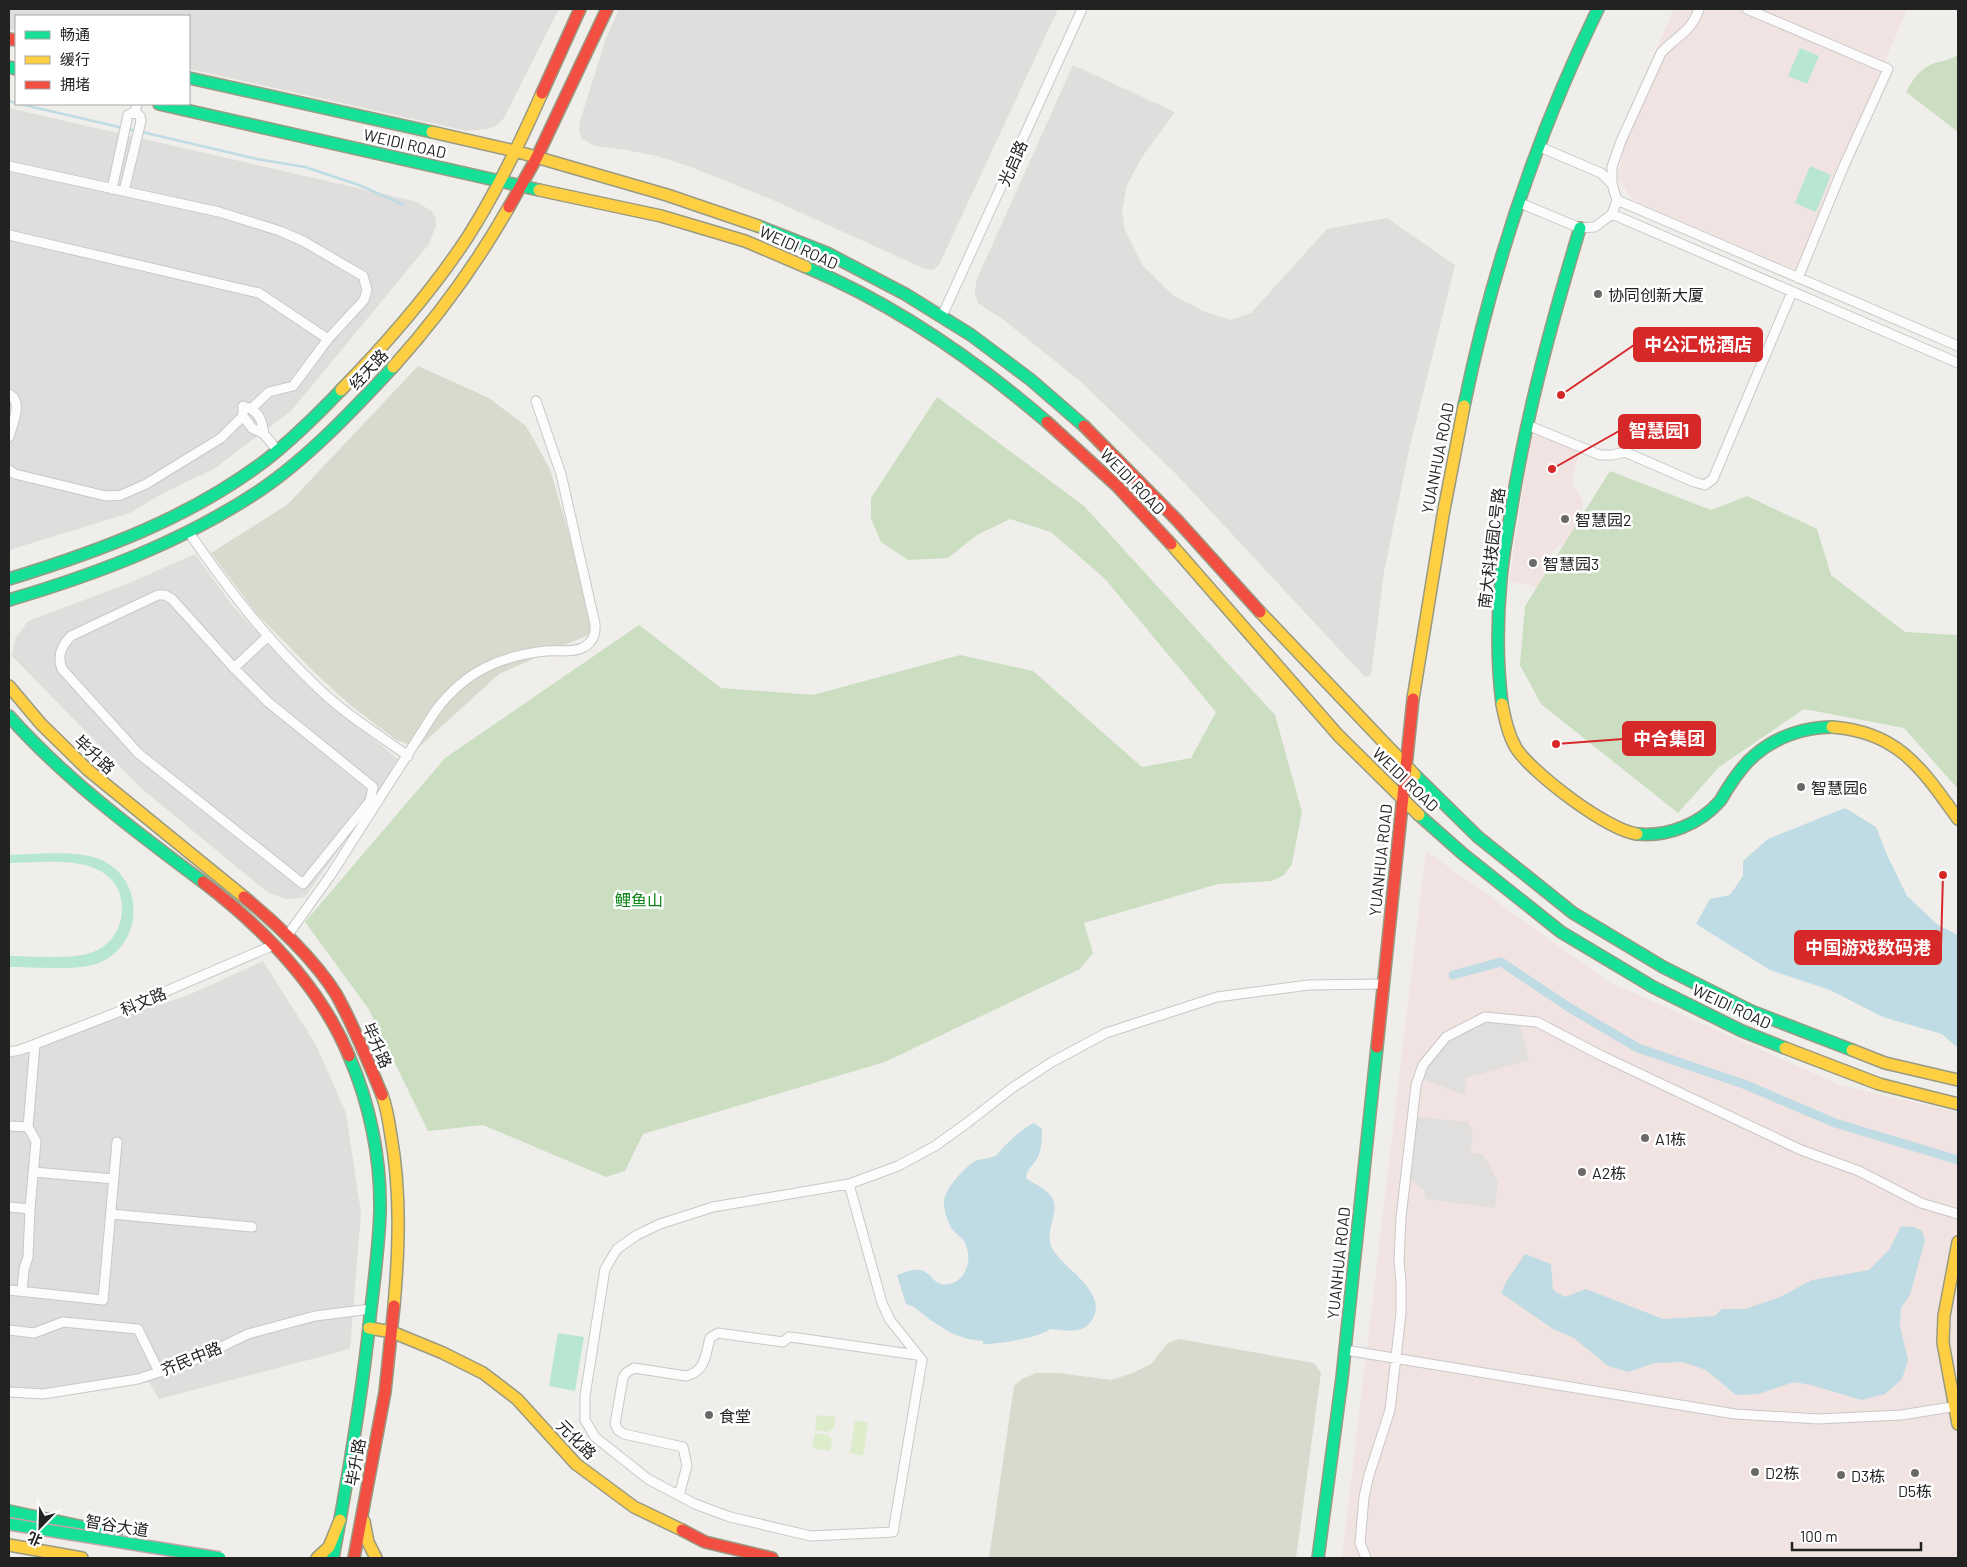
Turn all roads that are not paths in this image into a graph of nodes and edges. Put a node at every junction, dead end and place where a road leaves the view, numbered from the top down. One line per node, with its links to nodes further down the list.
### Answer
1 (580, 9): 11 (main road, 经天路)
2 (607, 9): 12 (main road, 经天路)
3 (1082, 9): 26 (street, 光启路)
4 (1598, 9): 10 (main road, YUANHUA ROAD)
5 (1699, 9): 15 (street)
6 (1747, 9): 24 (street)
7 (190, 78): 11 (main road, WEIDI ROAD)
8 (163, 105): 14 (main road, WEIDI ROAD)
9 (136, 108): 17 (street); 18 (street)
10 (1540, 147): 15 (street); 20 (main road, YUANHUA ROAD)
11 (515, 151): 12 (main road, WEIDI ROAD); 14 (main road, 经天路)
12 (537, 157): 16 (main road, 经天路); 26 (main road, WEIDI ROAD)
13 (9, 166): 17 (street)
14 (500, 181): 16 (main road, WEIDI ROAD); 37 (main road, 经天路)
15 (1612, 184): 19 (street)
16 (522, 185): 39 (main road, 经天路); 48 (main road, WEIDI ROAD)
17 (112, 189): 18 (street)
18 (124, 191): 27 (street)
19 (1617, 200): 21 (street); 24 (street)
20 (1520, 203): 22 (street); 47 (main road, YUANHUA ROAD)
21 (1612, 214): 22 (street); 25 (street)
22 (1580, 228): 34 (main road, 南大科技园C号路)
23 (9, 235): 27 (street)
24 (1798, 278): 28 (street)
25 (1792, 292): 29 (street); 34 (street)
26 (942, 316): 47 (main road, WEIDI ROAD)
27 (328, 339): 32 (street)
28 (1958, 346)
29 (1958, 363)
30 (9, 394): 36 (street)
31 (536, 401): 46 (street)
32 (252, 408): 33 (street); 35 (street)
33 (243, 416): 35 (street); 38 (street)
34 (1527, 425): 49 (main road, 南大科技园C号路)
35 (264, 434): 37 (street)
36 (9, 437)
37 (277, 450): 40 (main road, 经天路)
38 (9, 470)
39 (188, 531): 41 (main road, 经天路); 42 (street)
40 (9, 579)
41 (9, 600)
42 (267, 637): 43 (street); 46 (street)
43 (234, 668): 43 (street)
44 (9, 686): 50 (main road, 毕升路)
45 (9, 716): 51 (main road, 毕升路)
46 (408, 756): 50 (street)
47 (1405, 765): 48 (main road, YUANHUA ROAD); 55 (main road, WEIDI ROAD)
48 (1403, 801): 52 (main road, YUANHUA ROAD); 56 (main road, WEIDI ROAD)
49 (1958, 819)
50 (287, 936): 74 (main road, 毕升路)
51 (274, 946): 53 (street, 科文路); 71 (main road, 毕升路)
52 (1384, 984): 62 (street); 75 (main road, YUANHUA ROAD)
53 (35, 1044): 54 (street, 科文路); 58 (street)
54 (9, 1052)
55 (1958, 1080)
56 (1958, 1104)
57 (9, 1126): 58 (street)
58 (28, 1127): 60 (street)
59 (117, 1142): 61 (street)
60 (33, 1172): 61 (street); 64 (street)
61 (114, 1179): 65 (street)
62 (850, 1184): 76 (street); 82 (street)
63 (9, 1207): 64 (street)
64 (30, 1209): 70 (street)
65 (111, 1214): 67 (street); 70 (street)
66 (1958, 1214): 77 (street)
67 (252, 1227)
68 (1958, 1242): 80 (main road)
69 (9, 1290): 70 (street)
70 (22, 1292)
71 (371, 1309): 72 (main road, 毕升路); 78 (street, 齐民中路)
72 (369, 1328): 74 (main road, 元化路); 85 (main road, 毕升路)
73 (9, 1330): 78 (street)
74 (392, 1332): 84 (main road, 毕升路); 98 (main road, 元化路)
75 (1345, 1350): 77 (street); 99 (main road, YUANHUA ROAD)
76 (917, 1355): 82 (street); 82 (street)
77 (1396, 1358): 80 (street); 100 (street)
78 (158, 1372): 79 (street, 齐民中路)
79 (9, 1392)
80 (1957, 1406): 81 (main road)
81 (1958, 1424)
82 (680, 1495)
83 (9, 1511): 93 (main road, bridge)
84 (363, 1512): 96 (main road, 毕升路); 97 (main road)
85 (340, 1520): 94 (main road); 95 (main road, 毕升路)
86 (9, 1523): 91 (main road); 92 (main road, 智谷大道, bridge)
87 (9, 1545): 90 (main road)
88 (9, 1555): 89 (main road)
89 (29, 1558)
90 (82, 1558)
91 (199, 1558)
92 (220, 1558)
93 (231, 1558)
94 (317, 1558)
95 (333, 1558)
96 (354, 1558)
97 (376, 1558)
98 (772, 1558)
99 (1318, 1558)
100 (1366, 1558)

